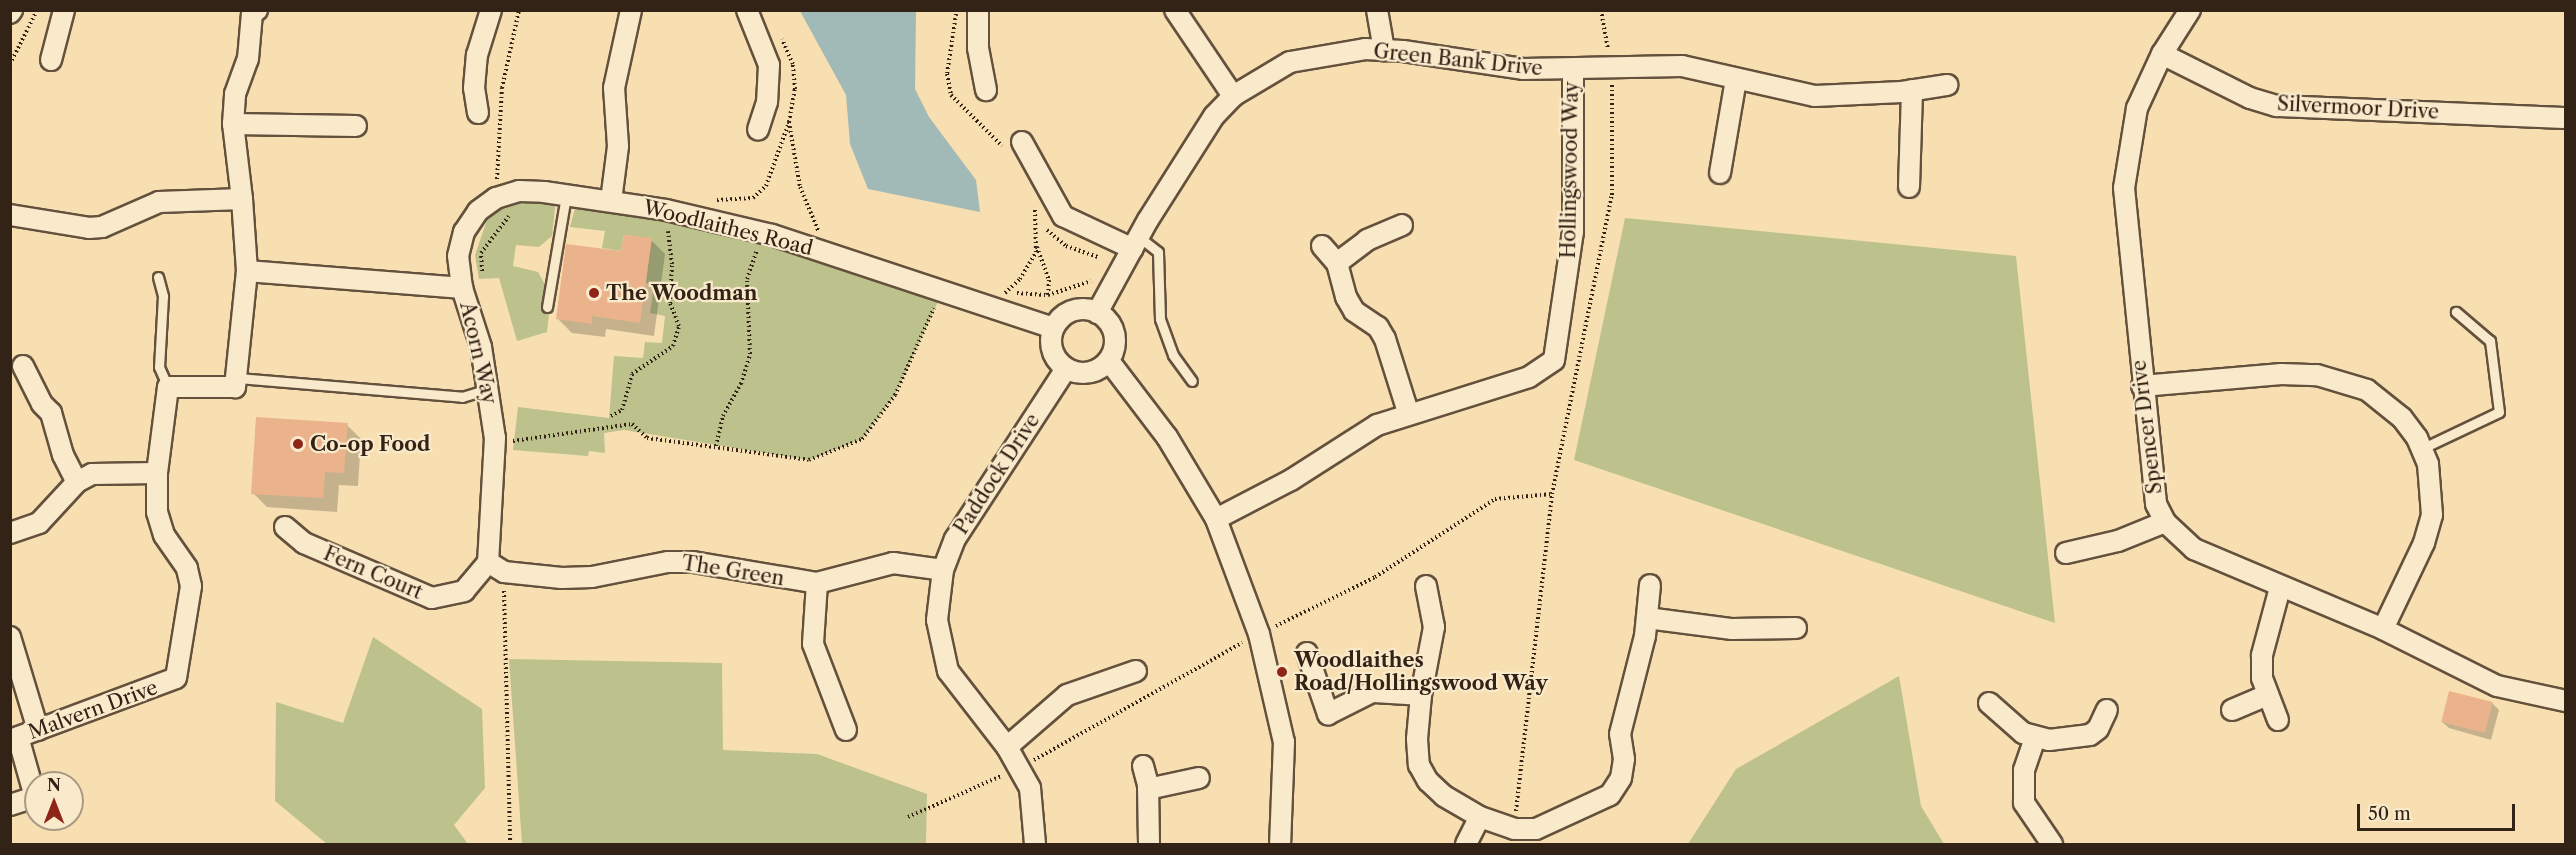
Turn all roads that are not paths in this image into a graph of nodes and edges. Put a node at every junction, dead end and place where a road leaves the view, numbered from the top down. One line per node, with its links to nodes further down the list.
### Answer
1 (64, 10): 12 (street)
2 (491, 10): 19 (street)
3 (631, 10): 29 (street)
4 (747, 10): 23 (street)
5 (978, 10): 16 (street)
6 (1175, 10): 18 (street)
7 (1377, 10): 10 (street)
8 (2190, 10): 11 (street, Spencer Drive)
9 (252, 11): 21 (street)
10 (1384, 50): 13 (street, Green Bank Drive); 18 (street, Green Bank Drive)
11 (2162, 54): 20 (street, Silvermoor Drive); 47 (street, Spencer Drive)
12 (51, 60)
13 (1573, 71): 14 (street, Green Bank Drive); 50 (street, Hollingswood Way)
14 (1736, 79): 17 (street, Green Bank Drive); 25 (street)
15 (1947, 85): 17 (street, Green Bank Drive)
16 (986, 90)
17 (1912, 90): 26 (street)
18 (1233, 96): 32 (street, Green Bank Drive)
19 (478, 113)
20 (2565, 118)
21 (233, 124): 22 (street); 28 (street)
22 (356, 126)
23 (759, 130)
24 (1014, 146): 32 (street)
25 (1720, 173)
26 (1909, 187)
27 (566, 196): 29 (street, Woodlaithes Road); 37 (street, Woodlaithes Road); 38 (lane)
28 (242, 199): 30 (street); 35 (street)
29 (611, 201): 41 (street, Woodlaithes Road)
30 (10, 215)
31 (1402, 225): 34 (street)
32 (1136, 243): 40 (street, Green Bank Drive); 46 (lane)
33 (1322, 246): 34 (street)
34 (1337, 263): 50 (street)
35 (247, 271): 37 (street, Acorn Way); 45 (street)
36 (158, 277): 48 (lane)
37 (462, 288): 49 (street, Acorn Way)
38 (547, 307)
39 (2456, 312): 51 (lane)
40 (1097, 313): 41 (street); 42 (street)
41 (1053, 328): 44 (street)
42 (1109, 361): 44 (street); 54 (street)
43 (22, 366): 53 (street)
44 (1066, 369): 60 (street, Paddock Drive)
45 (238, 378): 48 (street); 49 (lane)
46 (1192, 381)
47 (2142, 386): 51 (street); 55 (street, Spencer Drive)
48 (168, 387): 52 (street)
49 (489, 388): 59 (street, Acorn Way)
50 (1408, 412): 54 (street, Hollingswood Way)
51 (2421, 449): 67 (street)
52 (157, 472): 53 (street); 78 (street, Malvern Drive)
53 (77, 482): 57 (street)
54 (1216, 519): 90 (street)
55 (2165, 522): 58 (street); 64 (street, Spencer Drive)
56 (285, 528): 59 (street, Fern Court)
57 (10, 533)
58 (2066, 553)
59 (496, 567): 61 (street, The Green)
60 (943, 570): 61 (street, The Green); 82 (street, Paddock Drive)
61 (817, 583): 79 (street)
62 (1650, 585): 65 (street)
63 (1426, 586): 71 (street)
64 (2280, 588): 67 (street, Spencer Drive); 72 (street)
65 (1647, 618): 66 (street); 87 (street)
66 (1796, 628)
67 (2383, 629): 73 (street, Spencer Drive)
68 (10, 637): 78 (street)
69 (1307, 653): 71 (street)
70 (1136, 671): 82 (street)
71 (1421, 695): 87 (street)
72 (2268, 695): 76 (street); 77 (street)
73 (2565, 701)
74 (1989, 703): 81 (street)
75 (2107, 710): 81 (street)
76 (2232, 710)
77 (2278, 720)
78 (38, 730): 80 (street, Malvern Drive)
79 (846, 730)
80 (14, 738): 86 (street)
81 (2035, 738): 92 (street)
82 (1007, 747): 88 (street, Paddock Drive)
83 (1143, 766): 85 (street)
84 (1199, 778): 85 (street)
85 (1148, 789): 89 (street)
86 (10, 805)
87 (1480, 817): 91 (street)
88 (1035, 844)
89 (1149, 844)
90 (1280, 844)
91 (1466, 844)
92 (2052, 844)

